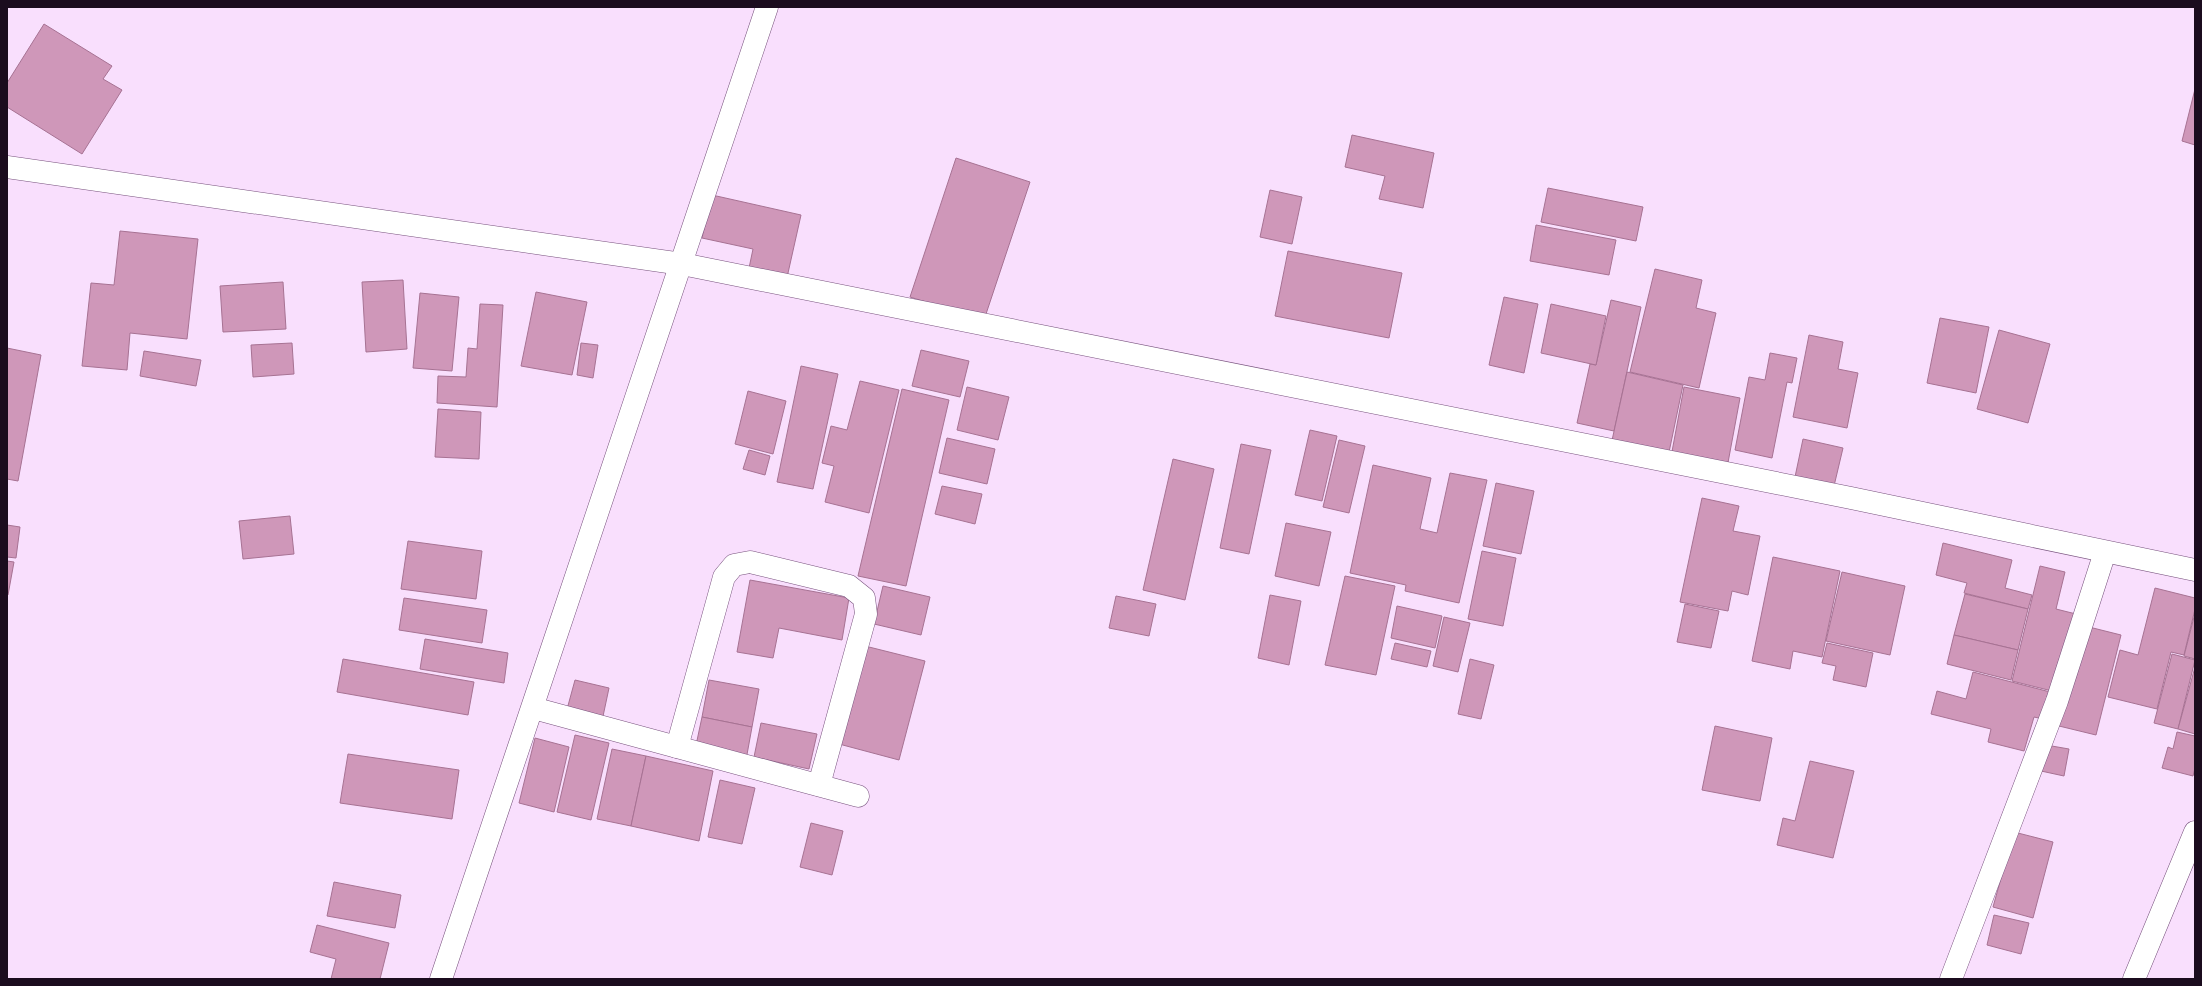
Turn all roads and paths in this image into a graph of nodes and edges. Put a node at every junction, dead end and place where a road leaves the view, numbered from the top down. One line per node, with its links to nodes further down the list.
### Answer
1 (767, 7): 3 (street)
2 (7, 167): 3 (street)
3 (682, 264): 4 (street); 6 (street)
4 (2105, 552): 5 (street); 12 (street)
5 (2195, 570)
6 (533, 708): 7 (street); 11 (street)
7 (677, 747): 8 (street); 8 (street)
8 (819, 785): 9 (street)
9 (858, 796)
10 (2195, 832): 13 (street)
11 (441, 979)
12 (1951, 979)
13 (2134, 979)

